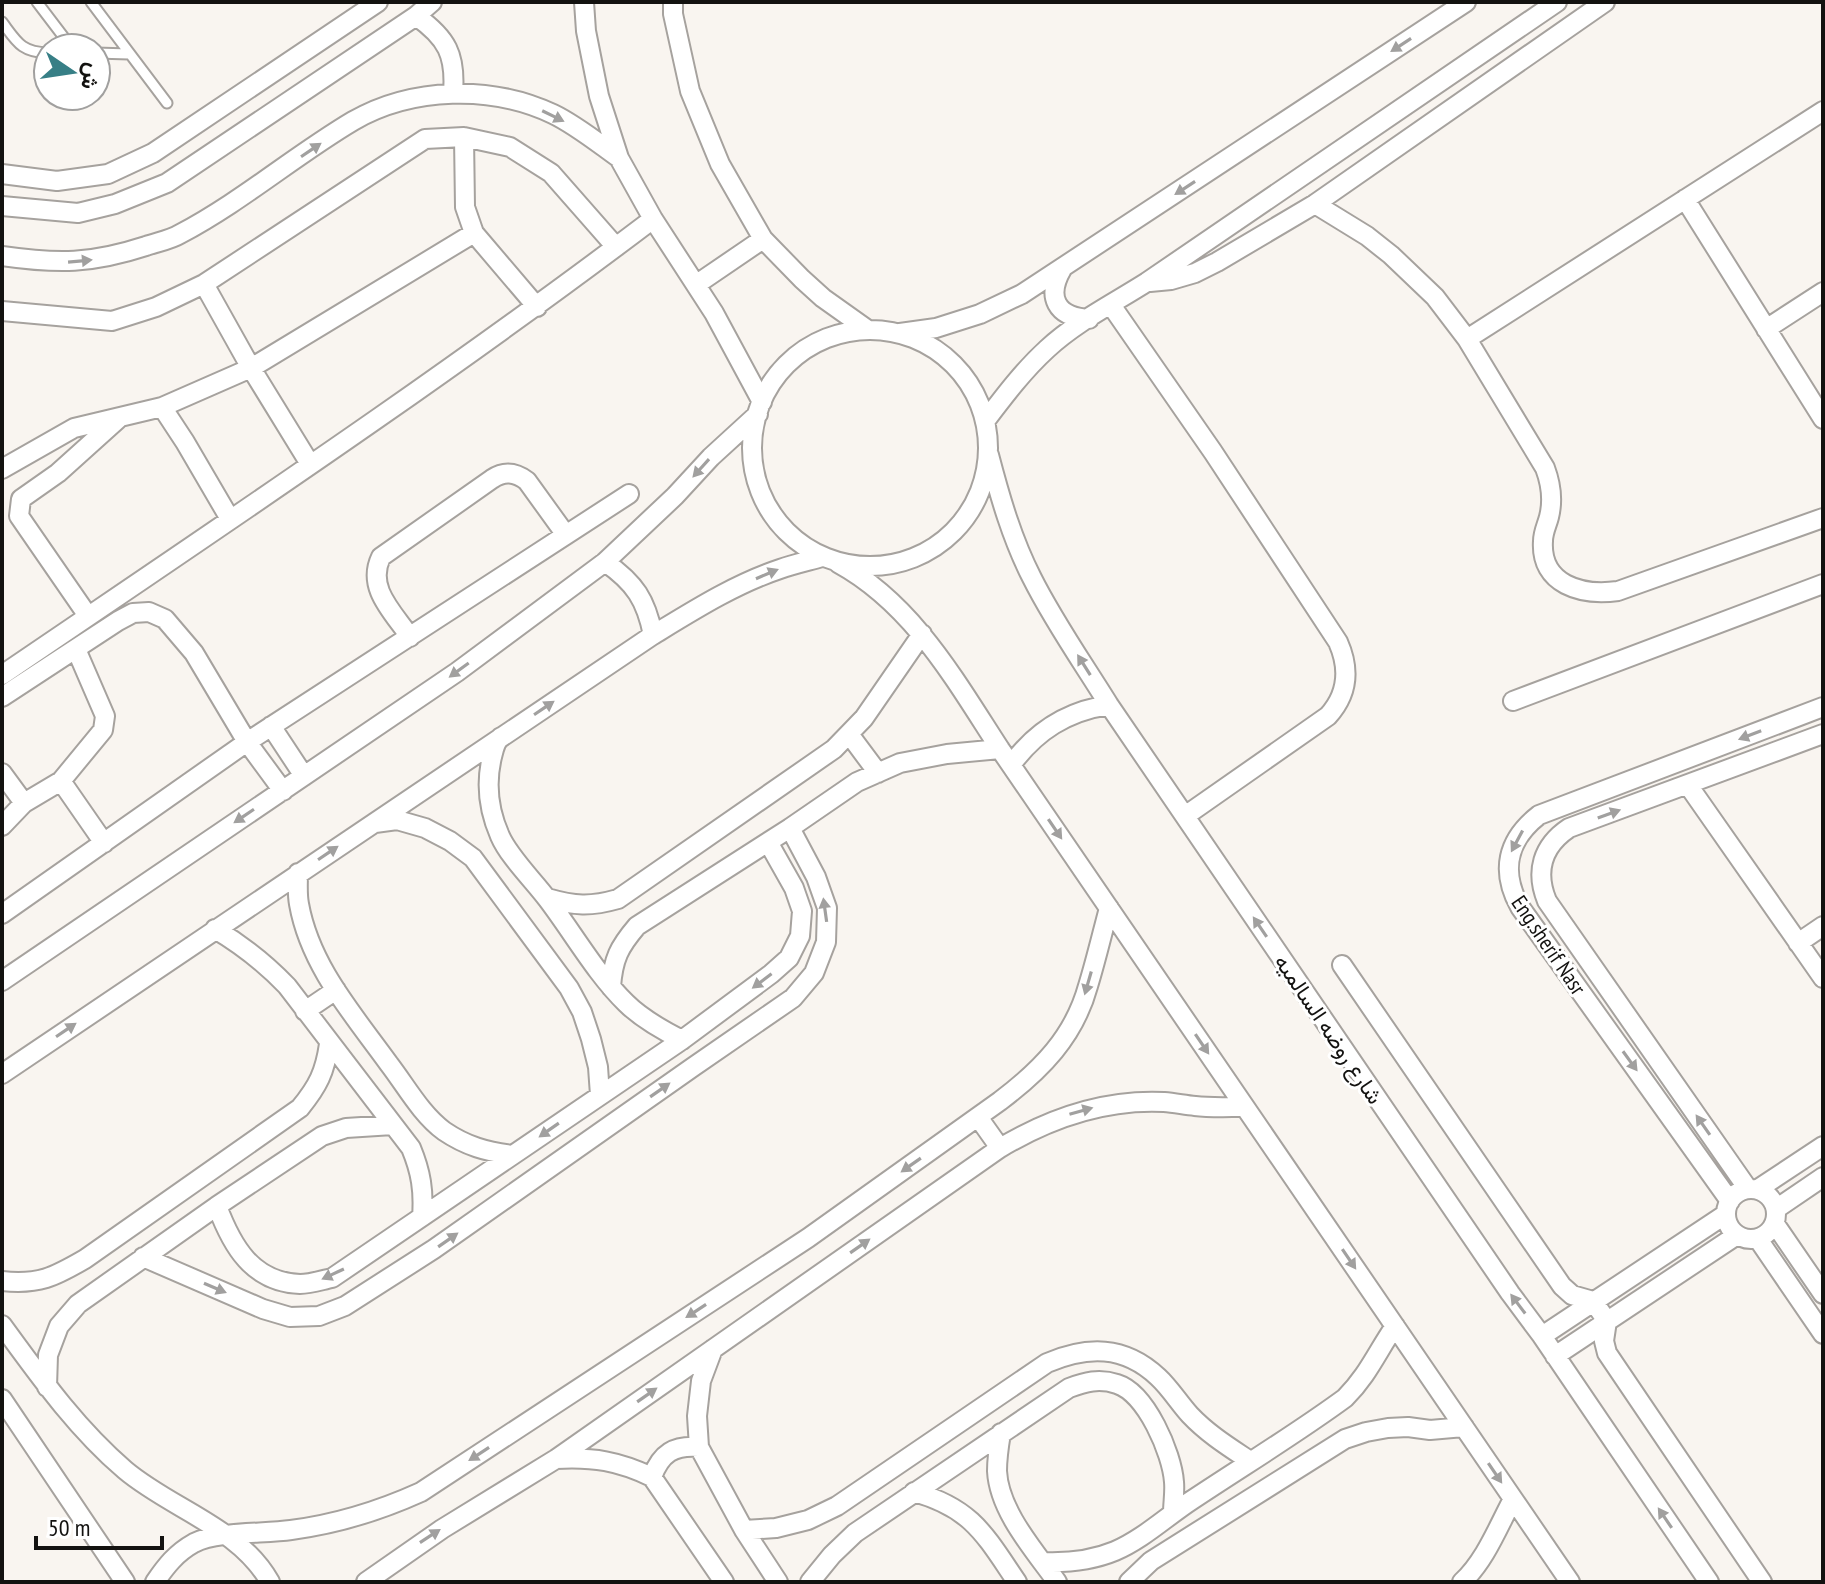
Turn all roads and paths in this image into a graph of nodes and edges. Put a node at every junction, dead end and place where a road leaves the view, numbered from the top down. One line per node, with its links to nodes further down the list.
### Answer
1 (37, 2): 12 (lane)
2 (91, 2): 15 (lane)
3 (378, 2): 21 (street)
4 (432, 2): 10 (street)
5 (584, 2): 20 (street)
6 (673, 2): 27 (street)
7 (1557, 2): 31 (street)
8 (1605, 2): 23 (street)
9 (1461, 4): 30 (street, one-way to 30)
10 (416, 16): 16 (street); 24 (street)
11 (2, 22): 13 (lane)
12 (60, 32)
13 (32, 52)
14 (112, 53): 15 (lane)
15 (129, 54): 17 (lane)
16 (453, 93): 20 (street, one-way to 20); 29 (street, one-way to 16)
17 (167, 103)
18 (1823, 111): 22 (street)
19 (464, 137): 26 (street); 28 (street); 32 (street)
20 (619, 158): 25 (street)
21 (2, 174)
22 (1685, 199): 39 (street); 42 (street)
23 (1315, 204): 31 (street); 42 (street)
24 (2, 206)
25 (653, 219): 28 (street); 33 (street)
26 (474, 233): 36 (street); 43 (street)
27 (763, 239): 33 (street); 40 (street)
28 (616, 247): 36 (street)
29 (2, 256)
30 (1062, 269): 38 (street); 41 (street)
31 (1147, 282): 35 (street)
32 (204, 284): 37 (street); 43 (street)
33 (697, 284): 45 (street)
34 (1823, 292): 39 (street)
35 (1111, 305): 38 (street); 84 (street)
36 (537, 307): 50 (street)
37 (2, 311)
38 (1089, 319): 48 (street)
39 (1766, 329): 47 (street)
40 (868, 330): 41 (street); 45 (street)
41 (899, 333): 48 (street)
42 (1467, 339): 53 (street)
43 (251, 368): 44 (street); 50 (street)
44 (162, 407): 46 (street); 54 (street)
45 (760, 408): 56 (street); 57 (street, one-way to 57)
46 (120, 417): 51 (street); 59 (street)
47 (1823, 419)
48 (986, 420): 49 (street)
49 (989, 455): 56 (street); 67 (street, شارع روضه السالميه, one-way to 49)
50 (310, 464): 54 (street)
51 (2, 469)
52 (629, 494): 55 (street)
53 (1823, 518)
54 (230, 519): 59 (street)
55 (566, 535): 62 (street); 62 (street)
56 (830, 560): 60 (street); 61 (street, one-way to 56)
57 (605, 562): 61 (street); 79 (street, one-way to 79)
58 (1823, 584): 66 (street)
59 (88, 616): 64 (street)
60 (922, 634): 72 (street); 75 (street)
61 (653, 635): 71 (street, one-way to 61)
62 (410, 637): 70 (street)
63 (76, 649): 65 (street); 74 (street); 80 (street)
64 (2, 675)
65 (2, 697)
66 (1513, 701)
67 (1109, 705): 76 (street); 84 (street, شارع روضه السالميه)
68 (1823, 707): 69 (street, Eng.sherif Nasr)
69 (1803, 715): 73 (street); 121 (street, Eng.sherif Nasr, one-way to 121)
70 (271, 726): 74 (street); 79 (street)
71 (516, 727): 85 (street); 88 (street)
72 (849, 734): 78 (street); 93 (street)
73 (1818, 736): 81 (street)
74 (247, 742): 82 (street); 90 (street)
75 (1000, 749): 76 (street); 78 (street)
76 (1011, 765): 96 (street, one-way to 96)
77 (2, 773): 83 (street)
78 (878, 773): 87 (street)
79 (304, 776): 82 (street)
80 (61, 781): 83 (street); 90 (street)
81 (1688, 785): 100 (street); 119 (street, one-way to 81)
82 (283, 791): 103 (street, one-way to 103)
83 (24, 803): 86 (street)
84 (1185, 816): 134 (street, شارع روضه السالميه, one-way to 84)
85 (372, 824): 91 (street); 92 (street, one-way to 85)
86 (2, 826)
87 (790, 828): 89 (street); 126 (street, one-way to 87)
88 (502, 841): 91 (street); 94 (street)
89 (768, 842): 97 (street); 107 (street, one-way to 107)
90 (104, 843): 95 (street)
91 (473, 858): 110 (street)
92 (298, 873): 99 (street); 105 (street)
93 (639, 886): 94 (street); 97 (street)
94 (547, 898): 104 (street)
95 (4, 908)
96 (1109, 908): 111 (street, one-way to 111); 113 (street, one-way to 113)
97 (657, 915): 104 (street)
98 (1823, 926): 100 (street)
99 (215, 929): 106 (street); 109 (street, one-way to 99)
100 (1798, 943): 102 (street)
101 (1342, 965): 129 (street)
102 (1823, 978)
103 (2, 981)
104 (611, 987): 107 (street)
105 (336, 990): 106 (street); 112 (street)
106 (305, 1011): 108 (street)
107 (682, 1040): 110 (street)
108 (329, 1044): 114 (street); 127 (street)
109 (2, 1074)
110 (600, 1095): 117 (street, one-way to 117)
111 (1245, 1107): 116 (street, one-way to 111); 132 (street, one-way to 132)
112 (423, 1110): 114 (street); 117 (street)
113 (978, 1117): 116 (street); 153 (street, one-way to 153)
114 (395, 1127): 120 (street); 123 (street)
115 (1823, 1146): 119 (street)
116 (1000, 1148): 135 (street, one-way to 116)
117 (513, 1155): 123 (street)
118 (1823, 1177): 122 (street)
119 (1753, 1189): 121 (street); 122 (street)
120 (217, 1206): 123 (street, one-way to 120); 126 (street)
121 (1728, 1208): 124 (street); 129 (street)
122 (1775, 1216): 125 (street); 128 (street)
123 (422, 1217)
124 (1737, 1235): 125 (street); 130 (street)
125 (1758, 1239): 133 (street)
126 (143, 1257): 137 (street)
127 (2, 1281)
128 (1823, 1294)
129 (1593, 1301): 130 (street); 134 (street)
130 (1607, 1321): 136 (street); 170 (street)
131 (2, 1325): 137 (street)
132 (1395, 1326): 139 (street); 143 (street)
133 (1823, 1334)
134 (1542, 1336): 136 (street, شارع روضه السالميه)
135 (713, 1349): 141 (street); 142 (street, one-way to 135)
136 (1555, 1356): 169 (street, شارع روضه السالميه, one-way to 136)
137 (47, 1387): 153 (street)
138 (3, 1401): 157 (street)
139 (1464, 1427): 146 (street, one-way to 146); 155 (street)
140 (1001, 1433): 145 (street); 148 (street); 149 (street)
141 (699, 1447): 144 (street); 150 (street)
142 (556, 1459): 144 (street); 160 (street, one-way to 142)
143 (1250, 1461): 147 (street); 149 (street)
144 (652, 1477): 161 (street)
145 (914, 1492): 151 (street); 152 (street)
146 (1513, 1499): 167 (street); 168 (street)
147 (837, 1506): 150 (street); 152 (street)
148 (1008, 1510): 151 (street); 156 (street)
149 (1173, 1513): 154 (street)
150 (744, 1530): 162 (street)
151 (982, 1530): 164 (street)
152 (855, 1533): 163 (street)
153 (225, 1536): 158 (street); 159 (street)
154 (1137, 1539): 155 (street); 156 (street)
155 (1151, 1561): 166 (street)
156 (1043, 1562): 165 (street)
157 (125, 1582)
158 (155, 1582)
159 (270, 1582)
160 (366, 1582)
161 (724, 1582)
162 (778, 1582)
163 (810, 1582)
164 (1017, 1582)
165 (1057, 1582)
166 (1129, 1582)
167 (1462, 1582)
168 (1570, 1582)
169 (1709, 1582)
170 (1762, 1582)

